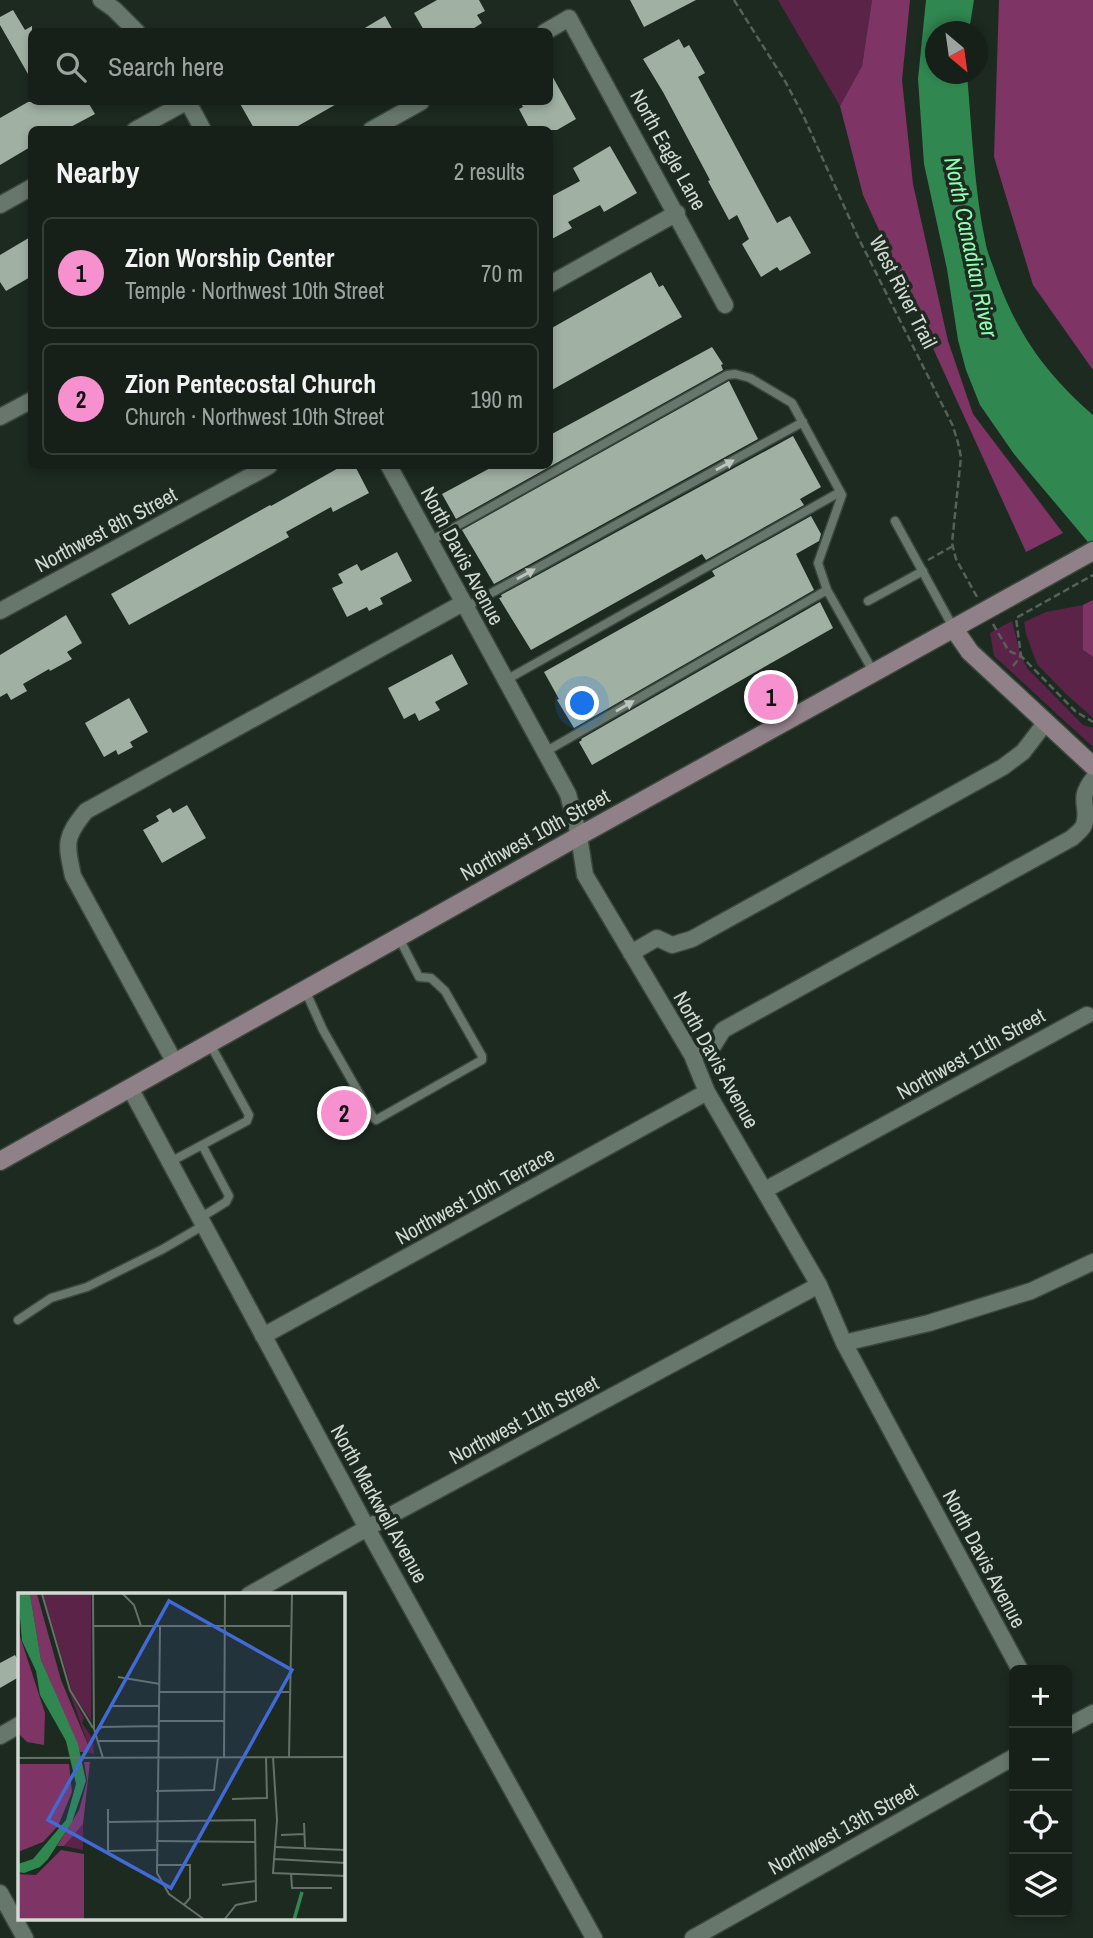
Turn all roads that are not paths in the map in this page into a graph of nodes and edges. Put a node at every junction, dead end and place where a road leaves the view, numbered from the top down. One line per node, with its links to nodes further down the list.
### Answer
1 (100, 0): 2 (street)
2 (133, 28)
3 (552, 28): 12 (street, North Eagle Lane)
4 (181, 105): 7 (street)
5 (189, 105): 8 (street)
6 (416, 105): 9 (street)
7 (142, 126)
8 (201, 126)
9 (378, 126)
10 (28, 189): 11 (street)
11 (0, 205)
12 (677, 213): 13 (street); 14 (street, North Eagle Lane)
13 (553, 283)
14 (725, 305)
15 (28, 402): 16 (street)
16 (0, 417)
17 (803, 422): 20 (lane); 22 (lane); 27 (lane, one-way to 17)
18 (263, 469): 28 (street, Northwest 8th Street)
19 (391, 469): 22 (street, North Davis Avenue)
20 (841, 492): 25 (lane); 31 (lane)
21 (895, 521): 24 (lane)
22 (430, 541): 27 (street, North Davis Avenue)
23 (1093, 551): 29 (main road, Northwest 10th Street)
24 (921, 568): 26 (lane); 29 (lane)
25 (827, 590): 30 (lane); 33 (lane, one-way to 25)
26 (868, 601)
27 (464, 605): 31 (street, North Davis Avenue); 43 (street)
28 (0, 611)
29 (954, 629): 30 (main road, Northwest 10th Street); 32 (main road)
30 (874, 673): 36 (main road, Northwest 10th Street)
31 (506, 680): 33 (street, North Davis Avenue)
32 (1046, 722): 34 (main road); 38 (street)
33 (545, 752): 36 (street, North Davis Avenue)
34 (1093, 766)
35 (1093, 779): 42 (street)
36 (579, 836): 37 (main road, Northwest 10th Street); 38 (street, North Davis Avenue)
37 (399, 938): 39 (main road, Northwest 10th Street); 39 (lane)
38 (631, 953): 42 (street, North Davis Avenue)
39 (305, 990): 41 (main road, Northwest 10th Street)
40 (1087, 1015): 49 (street, Northwest 11th Street)
41 (210, 1044): 43 (main road, Northwest 10th Street); 46 (lane)
42 (692, 1055): 45 (street, North Davis Avenue)
43 (175, 1063): 44 (main road, Northwest 10th Street)
44 (130, 1088): 47 (main road, Northwest 10th Street); 48 (street, North Markwell Avenue)
45 (707, 1092): 49 (street, North Davis Avenue); 54 (street, Northwest 10th Terrace)
46 (202, 1145): 48 (lane); 50 (lane)
47 (0, 1161)
48 (170, 1162): 50 (street, North Markwell Avenue)
49 (765, 1190): 52 (street, North Davis Avenue)
50 (202, 1222): 53 (lane); 54 (street, North Markwell Avenue)
51 (1093, 1262): 55 (street)
52 (819, 1284): 55 (street, North Davis Avenue); 56 (street, Northwest 11th Street)
53 (18, 1320)
54 (263, 1336): 56 (street, North Markwell Avenue)
55 (845, 1343): 58 (street, North Davis Avenue)
56 (367, 1528): 57 (street, Northwest 11th Street); 66 (street, North Markwell Avenue)
57 (253, 1593)
58 (1017, 1665)
59 (1093, 1713): 60 (street)
60 (1072, 1724)
61 (18, 1726): 62 (street)
62 (0, 1736)
63 (1009, 1760): 67 (street, Northwest 13th Street)
64 (0, 1893): 65 (street)
65 (25, 1938)
66 (594, 1938)
67 (693, 1938)

